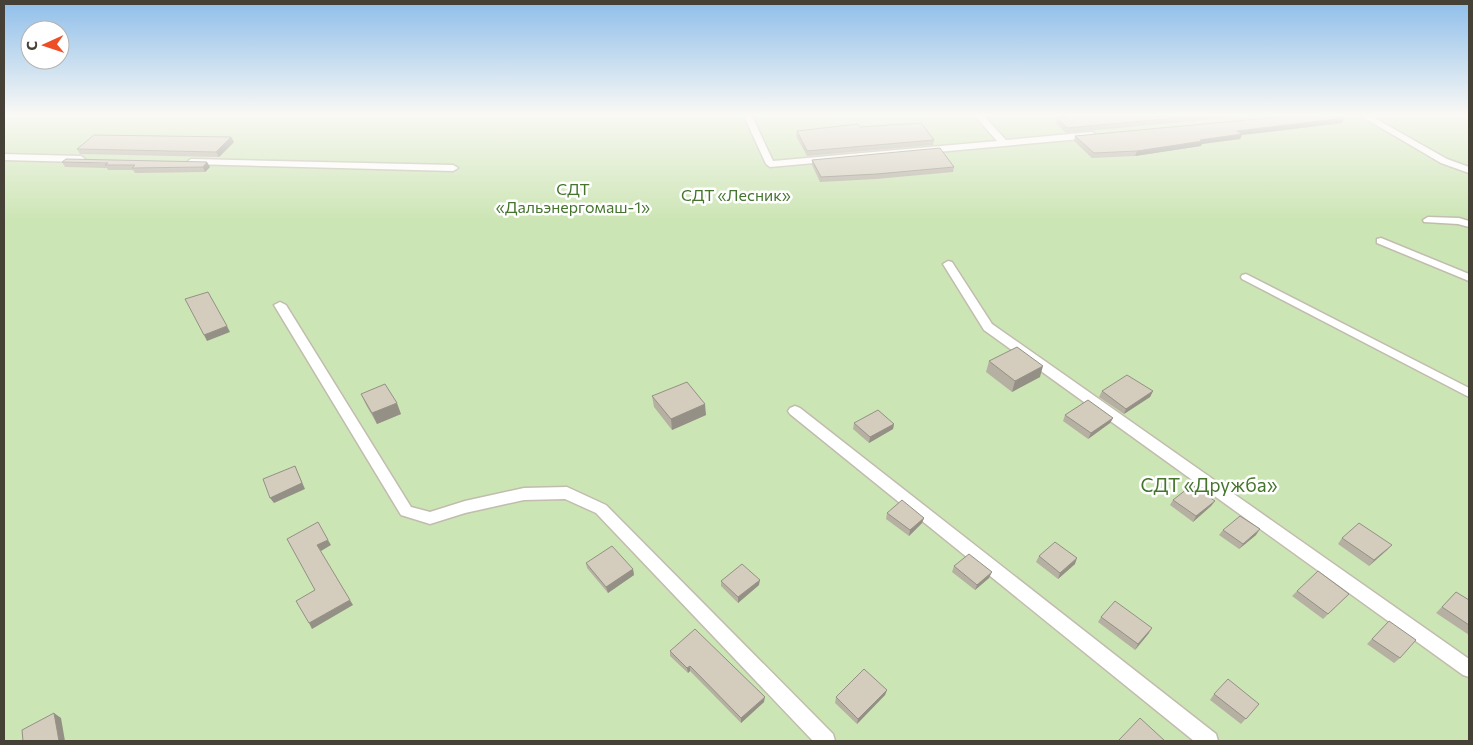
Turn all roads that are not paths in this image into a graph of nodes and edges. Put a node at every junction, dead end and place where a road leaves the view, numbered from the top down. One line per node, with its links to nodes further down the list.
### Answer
1 (764, 151): 2 (lane)
2 (917, 151)
3 (1426, 151): 8 (lane)
4 (4, 157): 5 (lane)
5 (94, 160)
6 (184, 162): 7 (lane)
7 (453, 168)
8 (1469, 170)
9 (1428, 220): 10 (lane)
10 (1469, 224)
11 (1381, 241): 14 (lane)
12 (948, 264): 18 (lane)
13 (1246, 277): 16 (lane)
14 (1469, 278)
15 (280, 305): 19 (lane)
16 (1469, 393)
17 (796, 411): 20 (lane)
18 (1469, 669)
19 (826, 741)
20 (1209, 741)

